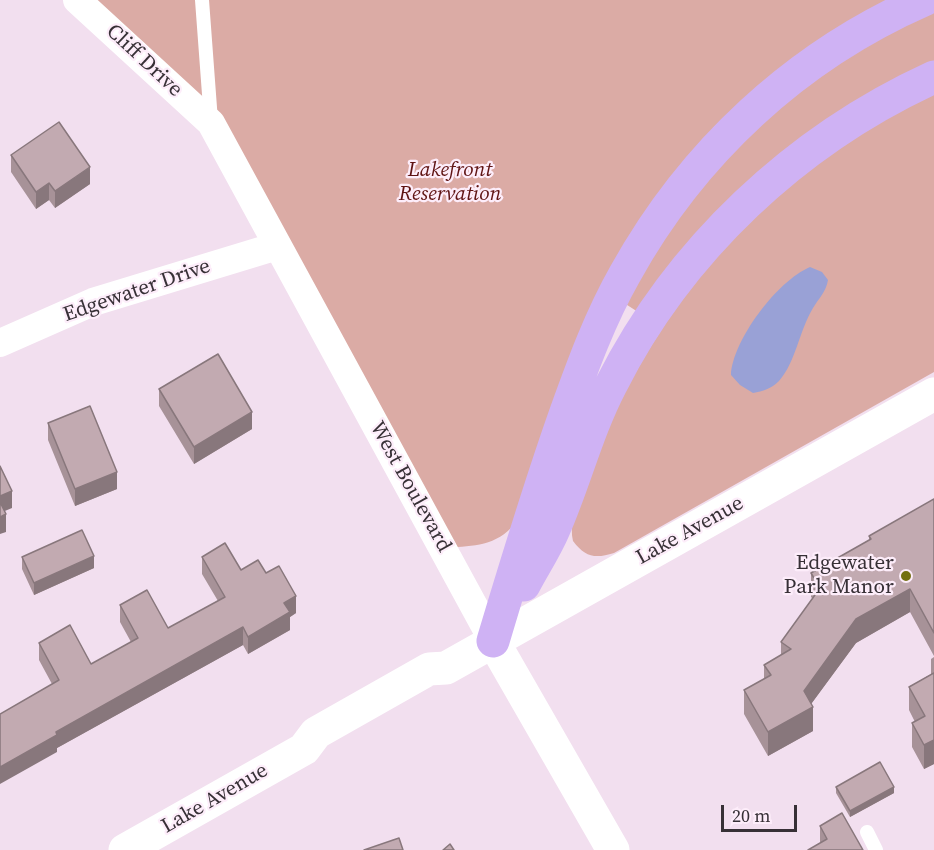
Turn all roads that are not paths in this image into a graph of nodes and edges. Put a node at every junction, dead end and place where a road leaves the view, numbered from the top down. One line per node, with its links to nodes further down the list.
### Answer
1 (77, 0): 5 (street, Cliff Drive)
2 (202, 0): 5 (lane)
3 (924, 0): 9 (highway)
4 (934, 77): 9 (highway)
5 (211, 123): 6 (street, West Boulevard)
6 (277, 246): 7 (street, Edgewater Drive); 9 (street, West Boulevard)
7 (0, 343)
8 (934, 394): 9 (street, Lake Avenue)
9 (493, 641): 11 (street, Lake Avenue); 12 (street, West Boulevard)
10 (867, 832): 13 (lane)
11 (125, 850)
12 (613, 850)
13 (876, 850)

